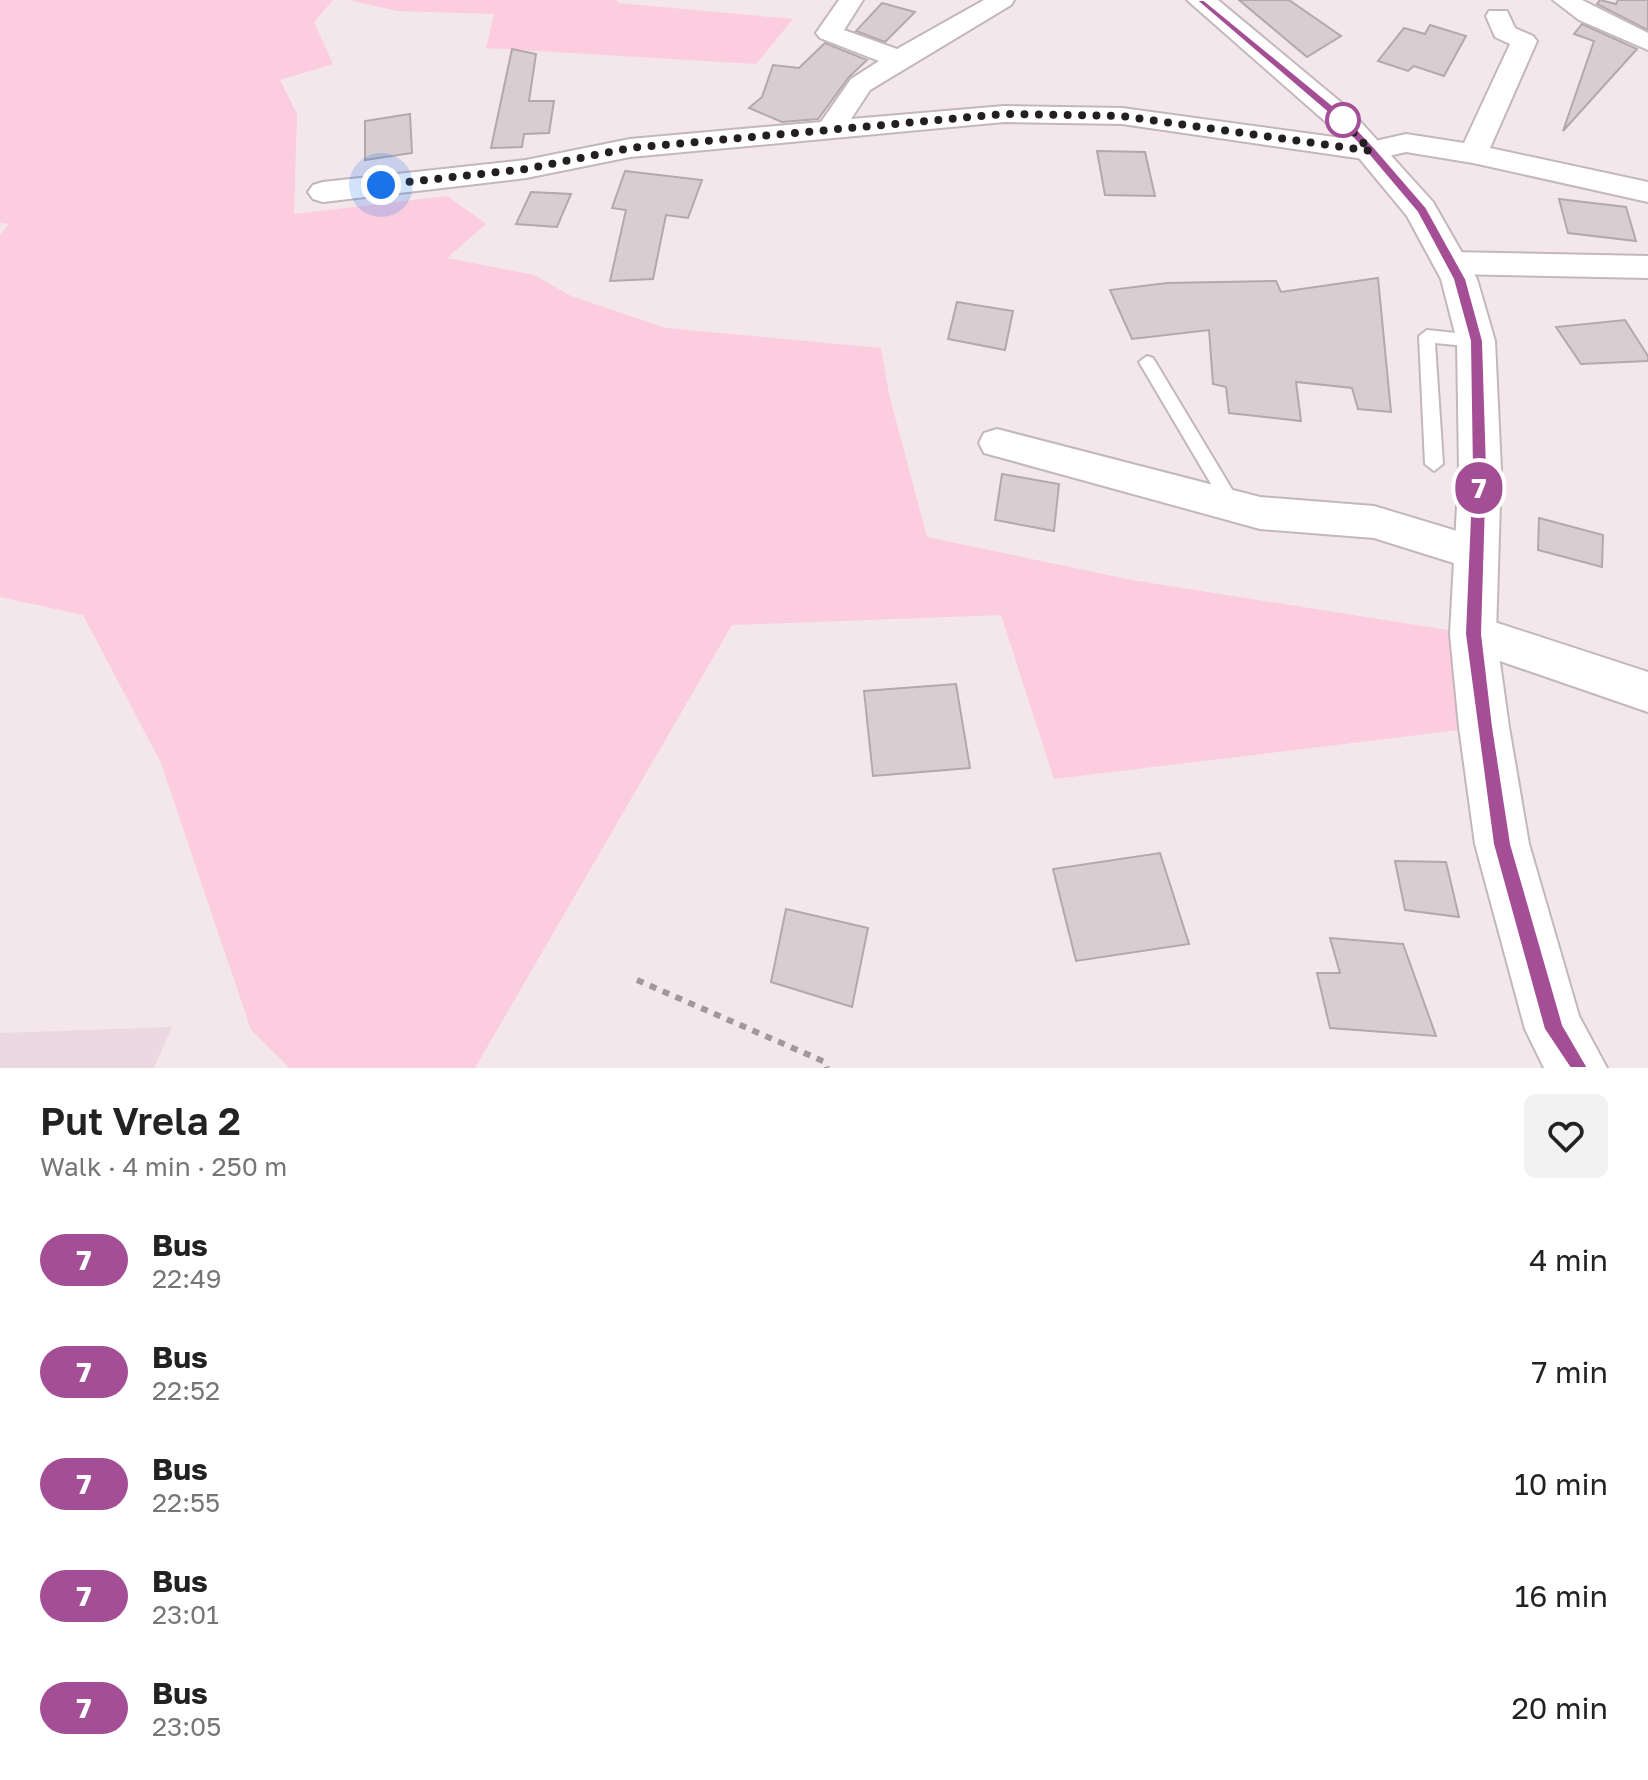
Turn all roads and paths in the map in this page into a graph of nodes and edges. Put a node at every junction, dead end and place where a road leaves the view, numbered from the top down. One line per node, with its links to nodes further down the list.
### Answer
1 (851, 0): 7 (street)
2 (1002, 0): 7 (street)
3 (1201, 0): 9 (main road)
4 (1565, 0): 6 (street)
5 (1498, 16): 10 (street)
6 (1648, 42)
7 (899, 59): 8 (street)
8 (831, 128): 9 (street); 12 (street)
9 (1371, 151): 10 (street); 13 (main road)
10 (1473, 154): 11 (street)
11 (1646, 188)
12 (323, 192)
13 (1451, 263): 14 (street); 15 (main road)
14 (1648, 267)
15 (1476, 341): 18 (lane); 20 (main road)
16 (1147, 362): 19 (lane)
17 (997, 443): 19 (street)
18 (1434, 464)
19 (1233, 506): 20 (street)
20 (1476, 553): 21 (main road)
21 (1473, 634): 22 (street); 25 (main road)
22 (1648, 692)
23 (637, 980): 24 (path)
24 (827, 1068)
25 (1577, 1068)

